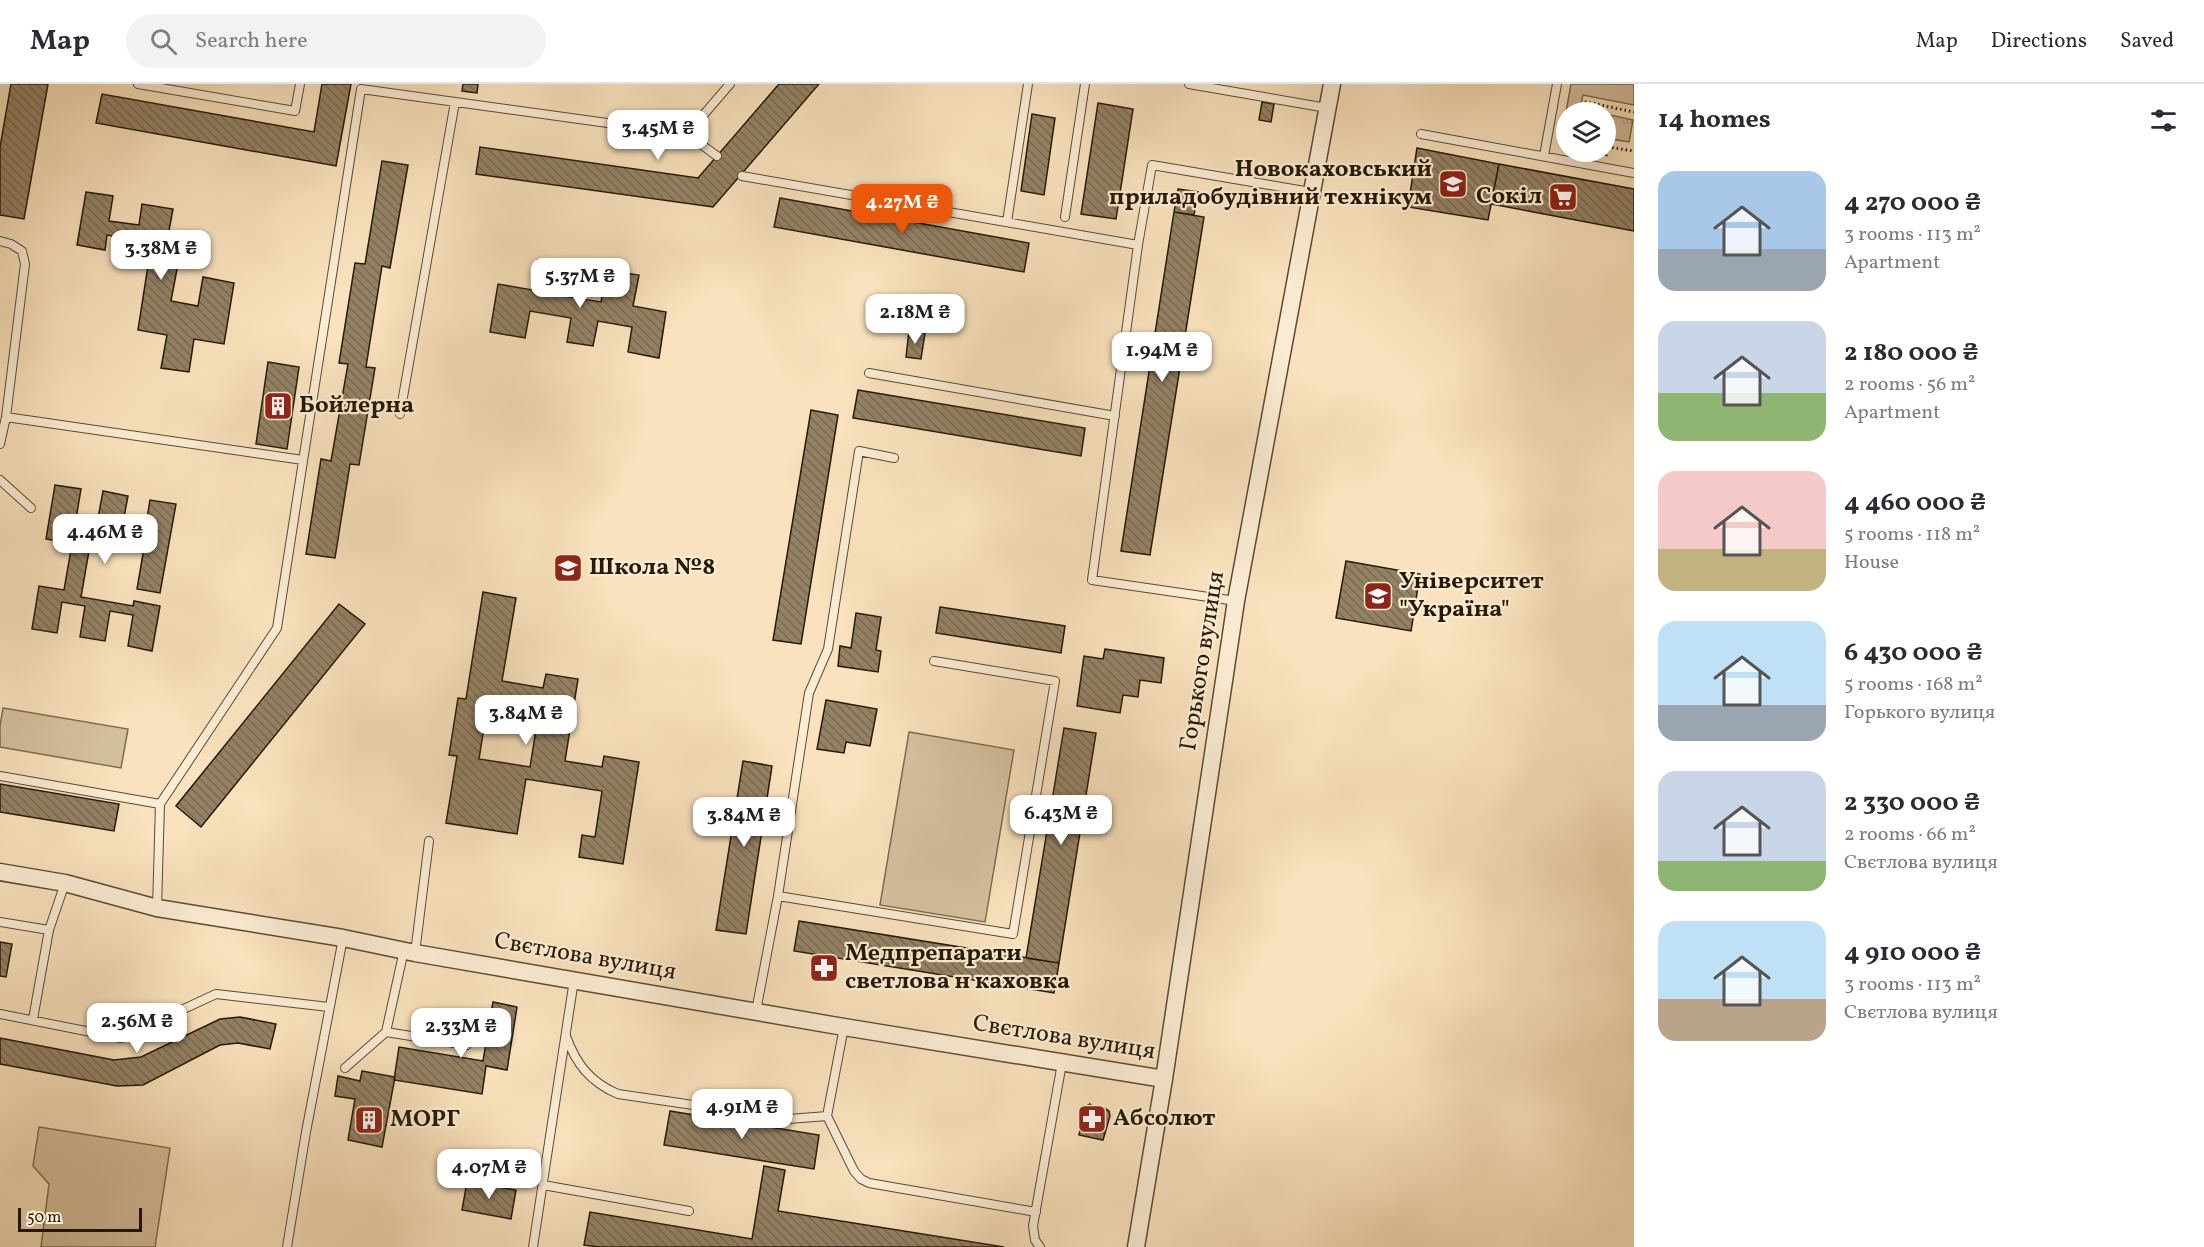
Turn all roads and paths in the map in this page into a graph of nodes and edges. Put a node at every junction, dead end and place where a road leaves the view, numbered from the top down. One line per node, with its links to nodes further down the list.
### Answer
1 (138, 84): 9 (lane)
2 (300, 84): 9 (lane)
3 (729, 84): 15 (lane)
4 (1028, 84): 27 (lane)
5 (1085, 84): 26 (lane)
6 (1189, 84): 10 (lane)
7 (1332, 84): 12 (street, Горького вулиця)
8 (1557, 84): 20 (lane)
9 (184, 88)
10 (1244, 88): 12 (lane)
11 (455, 102): 15 (lane); 31 (lane); 36 (lane)
12 (1327, 108): 25 (street, Горького вулиця)
13 (1616, 108): 14 (path)
14 (1634, 112)
15 (687, 134): 19 (lane)
16 (1421, 134): 20 (lane)
17 (1616, 148): 18 (path)
18 (1634, 151)
19 (717, 156)
20 (1544, 156): 22 (lane)
21 (1604, 162): 22 (path)
22 (1604, 167): 23 (lane)
23 (1634, 173)
24 (742, 176): 27 (lane)
25 (1311, 192): 29 (lane); 39 (street, Горького вулиця)
26 (1065, 217)
27 (1007, 222): 29 (lane)
28 (0, 241): 33 (lane)
29 (1138, 245): 32 (lane)
30 (869, 374): 32 (lane)
31 (400, 414)
32 (1115, 416): 39 (lane)
33 (6, 417): 34 (lane); 36 (lane)
34 (0, 444)
35 (894, 458): 46 (lane)
36 (303, 460): 42 (lane)
37 (0, 480): 38 (lane)
38 (31, 508)
39 (1236, 601): 63 (street, Горького вулиця)
40 (934, 661): 46 (lane)
41 (0, 776): 42 (lane)
42 (160, 804): 47 (lane)
43 (429, 841): 51 (lane)
44 (0, 872): 45 (street, Свєтлова вулиця)
45 (65, 883): 47 (street, Свєтлова вулиця); 49 (lane)
46 (778, 896): 54 (lane)
47 (157, 908): 50 (street, Свєтлова вулиця)
48 (0, 922): 49 (lane)
49 (49, 930): 56 (lane)
50 (343, 938): 51 (street, Свєтлова вулиця); 53 (lane)
51 (410, 952): 52 (street, Свєтлова вулиця); 58 (lane)
52 (574, 980): 54 (street, Свєтлова вулиця); 59 (lane)
53 (329, 1007): 56 (lane); 68 (lane)
54 (756, 1011): 57 (street, Свєтлова вулиця)
55 (0, 1014): 56 (lane)
56 (33, 1019)
57 (844, 1027): 61 (street, Свєтлова вулиця); 64 (lane)
58 (386, 1032): 60 (lane); 62 (lane)
59 (566, 1036): 64 (lane); 65 (lane)
60 (467, 1045)
61 (1062, 1063): 63 (street, Свєтлова вулиця); 67 (lane)
62 (345, 1068)
63 (1164, 1079): 71 (street, Горького вулиця)
64 (827, 1116): 67 (lane)
65 (543, 1185): 66 (lane); 69 (lane)
66 (688, 1211)
67 (1036, 1212): 70 (lane)
68 (287, 1247)
69 (533, 1247)
70 (1040, 1247)
71 (1136, 1247)

